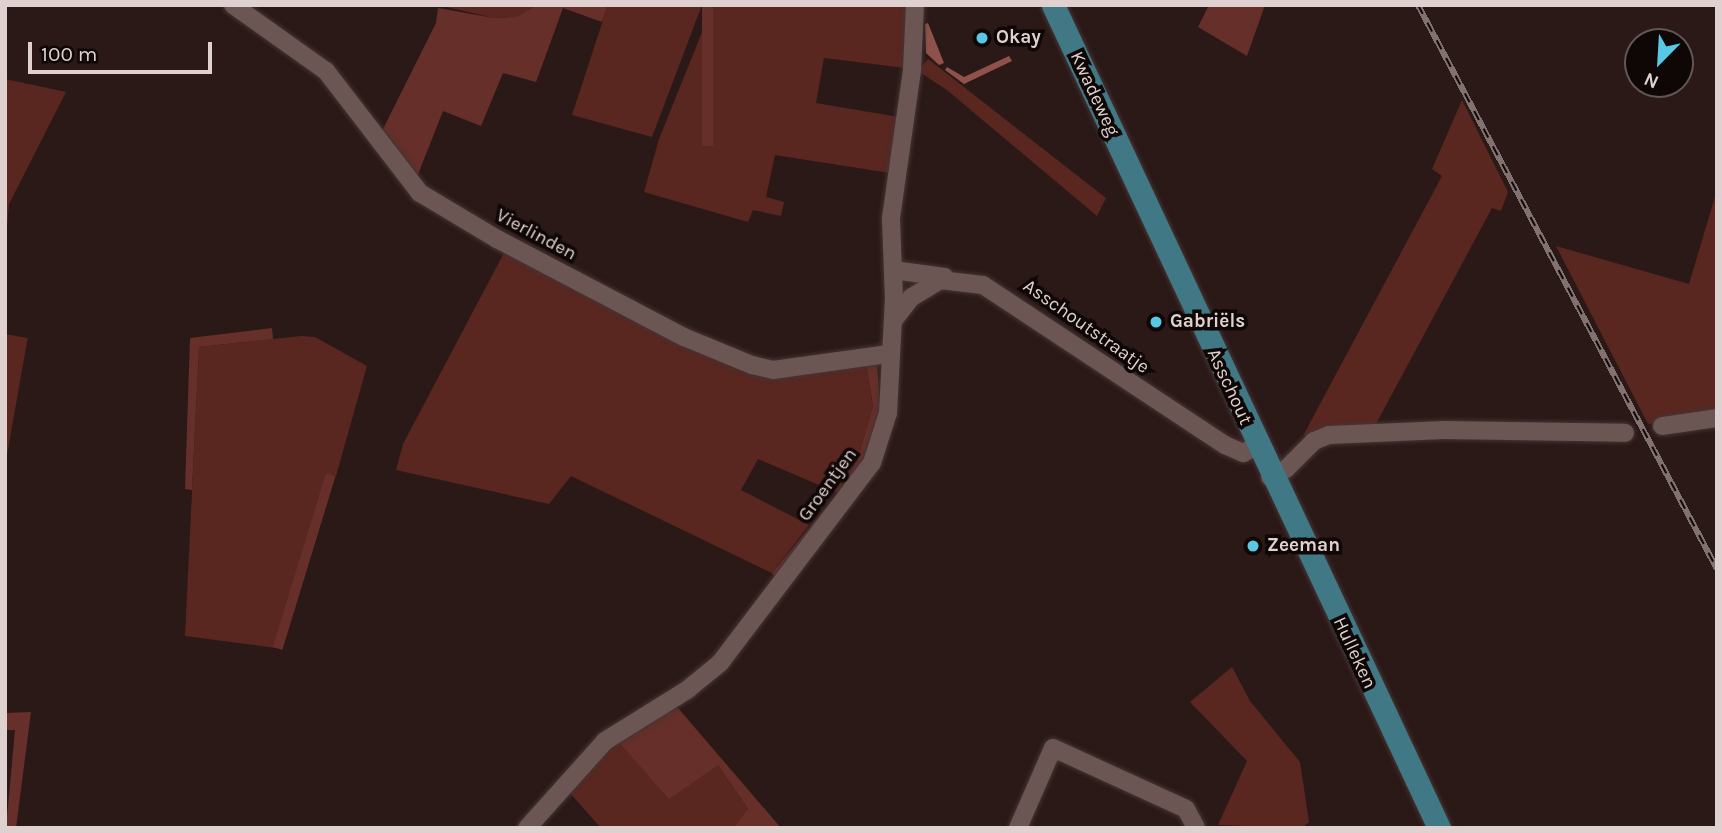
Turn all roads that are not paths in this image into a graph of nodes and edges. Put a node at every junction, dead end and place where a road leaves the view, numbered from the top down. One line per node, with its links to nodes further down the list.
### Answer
1 (233, 5): 8 (street, Vierlinden)
2 (915, 5): 5 (street, Groentjen)
3 (1053, 5): 4 (main road, Kwadeweg)
4 (1135, 183): 12 (main road, Asschout)
5 (893, 270): 6 (street); 7 (street, Groentjen)
6 (956, 278): 7 (street); 12 (street, Asschoutstraatje)
7 (893, 321): 8 (street, Groentjen)
8 (889, 354): 14 (street, Groentjen)
9 (1717, 418): 10 (street)
10 (1662, 426)
11 (1625, 433): 13 (street)
12 (1256, 446): 13 (main road, Asschout)
13 (1270, 477): 17 (main road, Hulleken)
14 (527, 828)
15 (1018, 828): 16 (street)
16 (1196, 828)
17 (1439, 828)

